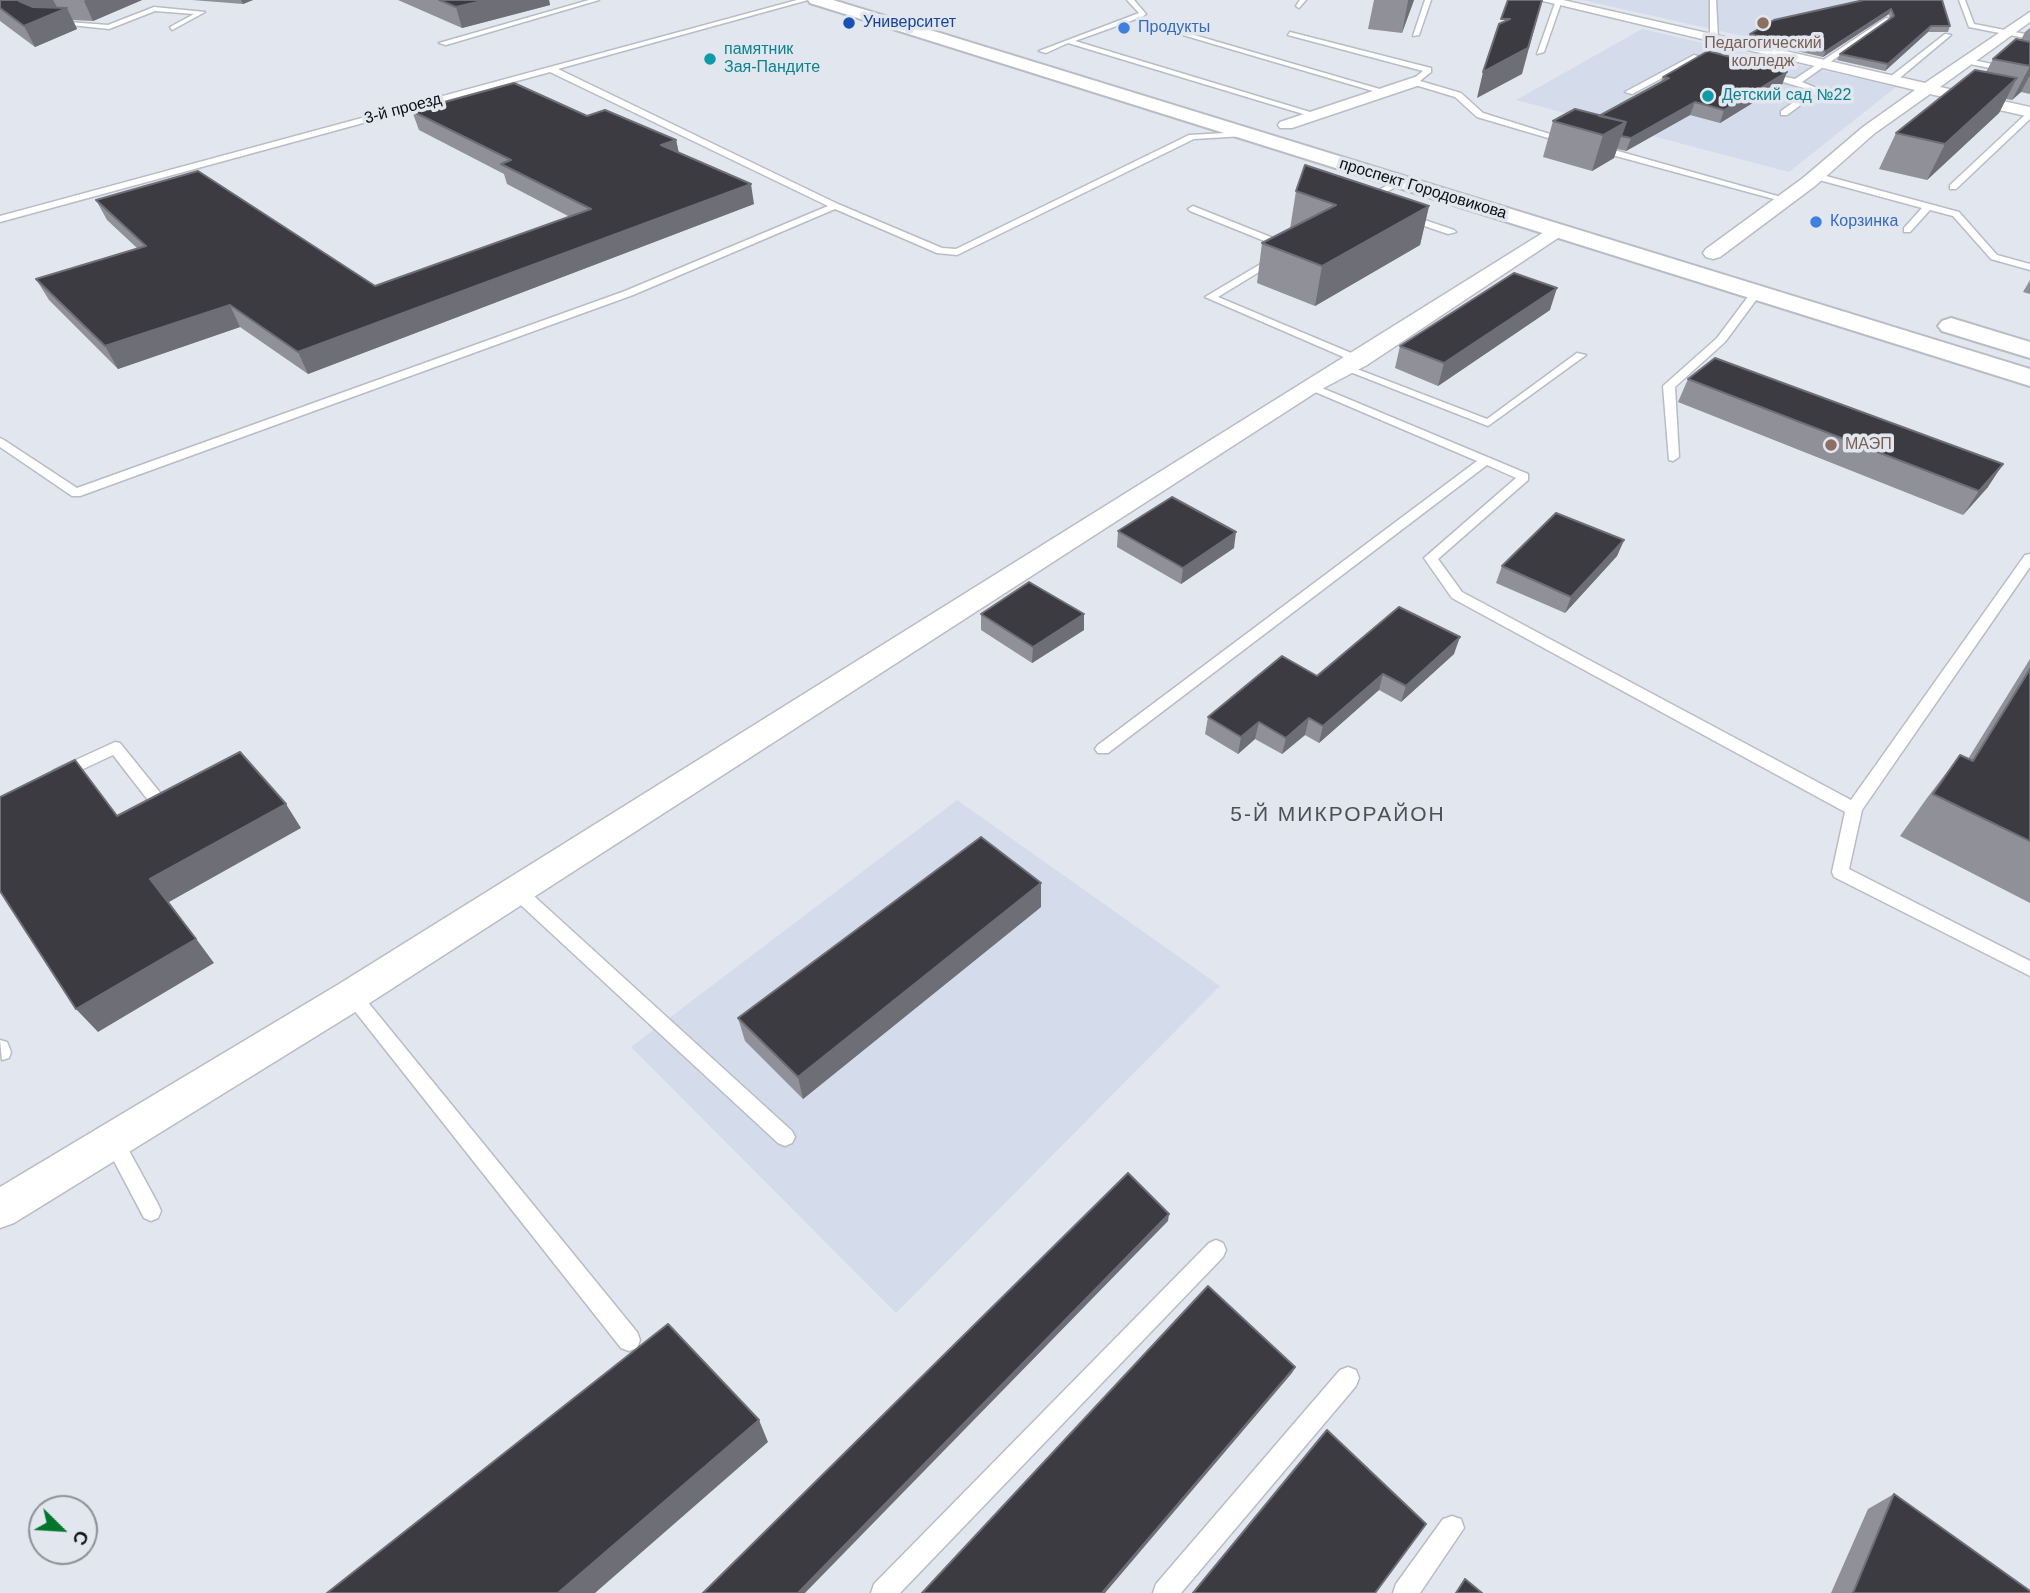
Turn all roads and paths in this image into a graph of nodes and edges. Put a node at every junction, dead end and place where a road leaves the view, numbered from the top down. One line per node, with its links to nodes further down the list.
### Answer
1 (596, 0): 23 (lane)
2 (805, 0): 29 (lane, 3-й проезд)
3 (816, 0): 42 (street, проспект Городовикова)
4 (873, 0): 24 (street, проспект Городовикова)
5 (1130, 0): 11 (lane)
6 (1428, 0): 18 (lane)
7 (1713, 0): 21 (lane)
8 (1962, 0): 16 (lane)
9 (1552, 1): 21 (street); 25 (lane)
10 (63, 11): 14 (street)
11 (1143, 14): 22 (lane); 36 (lane)
12 (2030, 16): 16 (street)
13 (1888, 19): 28 (lane)
14 (45, 22): 15 (lane)
15 (172, 28)
16 (2009, 33): 20 (lane); 26 (street)
17 (1290, 34): 33 (lane)
18 (1415, 35)
19 (1947, 35): 32 (lane)
20 (2030, 37)
21 (1714, 39): 28 (street)
22 (1068, 41): 24 (lane); 40 (lane)
23 (443, 43)
24 (1043, 51): 41 (street, проспект Городовикова)
25 (1540, 52)
26 (1968, 61): 31 (lane); 35 (street)
27 (1722, 64): 37 (lane)
28 (1821, 64): 32 (street); 34 (lane)
29 (551, 69): 52 (lane); 56 (lane, 3-й проезд)
30 (1759, 73): 34 (lane)
31 (2030, 74)
32 (1893, 79): 35 (street)
33 (1415, 82): 36 (street); 44 (lane)
34 (1796, 82): 38 (lane)
35 (1927, 88): 39 (street); 47 (street)
36 (1386, 92): 40 (street)
37 (1629, 92)
38 (1784, 113)
39 (2030, 114): 49 (lane)
40 (1317, 115): 41 (street)
41 (1286, 125): 43 (street, проспект Городовикова)
42 (1244, 134): 48 (street, проспект Городовикова); 52 (lane)
43 (1323, 136)
44 (1572, 142)
45 (1585, 145): 50 (lane)
46 (1423, 167): 48 (street)
47 (1815, 176): 50 (street); 53 (lane)
48 (1400, 181): 51 (lane); 57 (street, проспект Городовикова)
49 (1953, 187)
50 (1784, 199): 61 (street)
51 (1375, 205)
52 (835, 206): 71 (lane)
53 (1928, 207): 58 (lane); 62 (lane)
54 (1194, 209): 68 (lane)
55 (1400, 214): 59 (lane)
56 (0, 219)
57 (1556, 230): 63 (street, проспект Городовикова); 68 (street)
58 (1907, 230)
59 (1451, 232)
60 (1688, 245): 61 (street)
61 (1713, 253): 63 (street)
62 (2030, 267)
63 (1716, 279): 64 (street, проспект Городовикова)
64 (1758, 292): 69 (street, проспект Городовикова); 72 (lane)
65 (1926, 318): 66 (street)
66 (2030, 350)
67 (1581, 355): 68 (lane)
68 (1352, 364): 70 (street)
69 (2030, 378)
70 (1310, 386): 73 (lane); 79 (street)
71 (0, 442)
72 (1673, 457)
73 (1485, 461): 75 (lane); 78 (lane)
74 (2030, 558): 78 (lane)
75 (1103, 749)
76 (46, 781): 77 (lane)
77 (160, 804)
78 (1854, 809): 80 (lane)
79 (517, 891): 81 (street); 82 (lane)
80 (2030, 970)
81 (352, 995): 83 (street); 87 (lane)
82 (785, 1137)
83 (113, 1140): 84 (street); 85 (lane)
84 (0, 1209)
85 (151, 1211)
86 (1216, 1250): 90 (lane)
87 (629, 1340)
88 (1348, 1378): 91 (lane)
89 (1452, 1528): 92 (lane)
90 (883, 1593)
91 (1165, 1593)
92 (1405, 1593)

